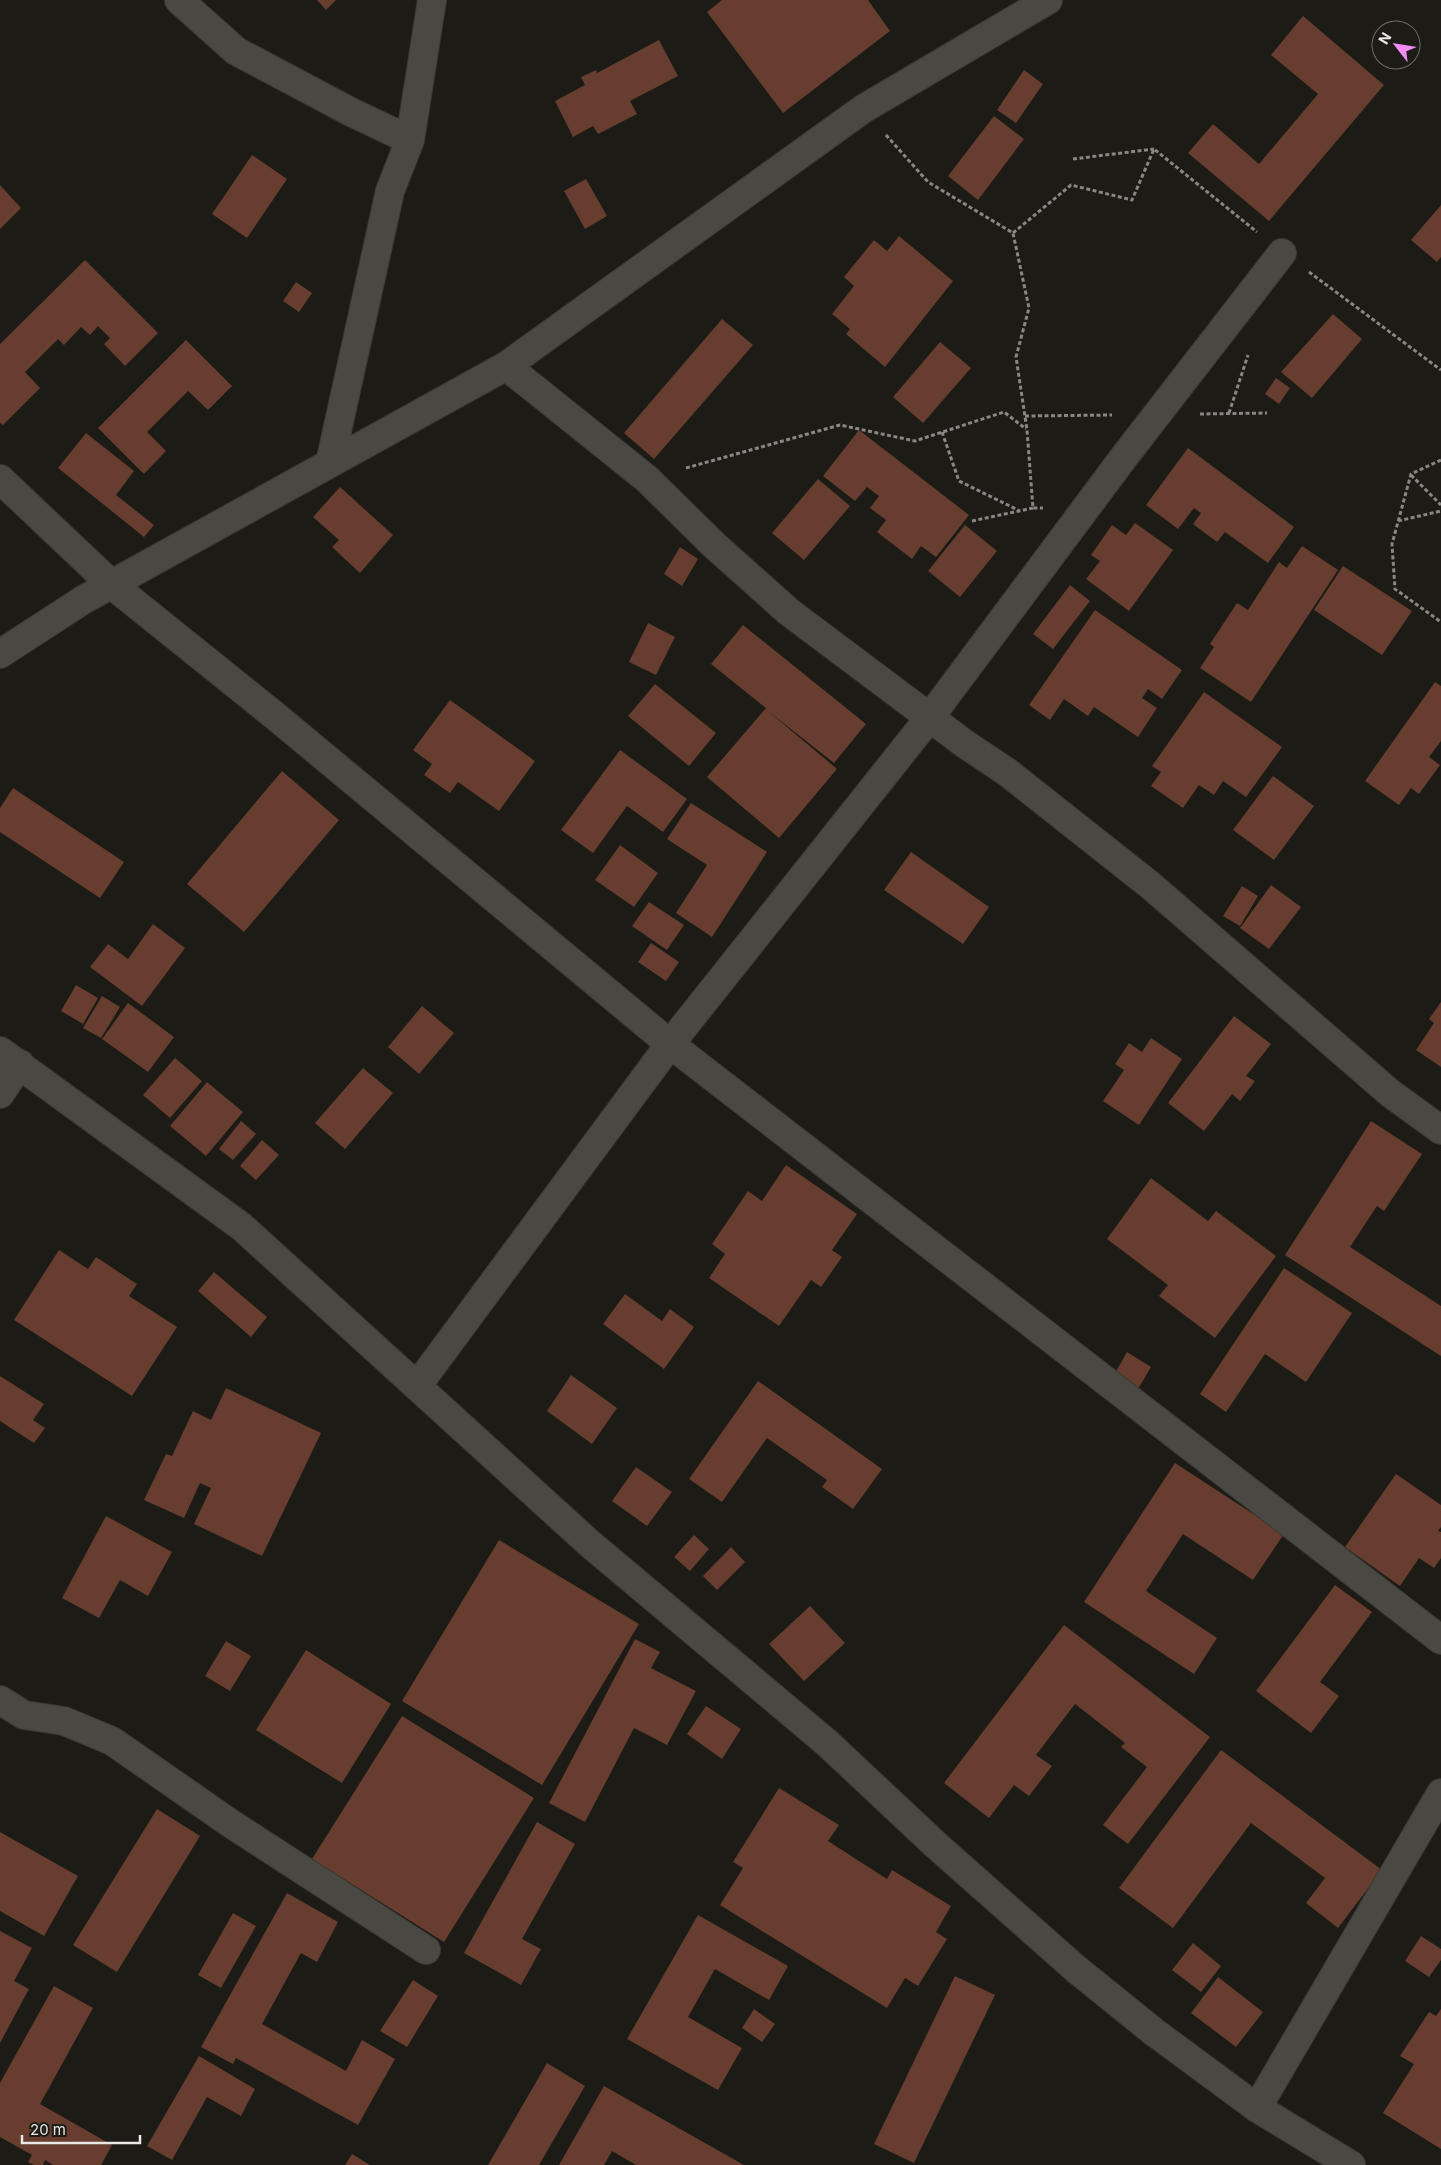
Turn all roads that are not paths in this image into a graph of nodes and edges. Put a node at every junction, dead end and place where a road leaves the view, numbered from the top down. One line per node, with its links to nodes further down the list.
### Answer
1 (179, 0): 4 (street)
2 (432, 0): 4 (street)
3 (1048, 0): 6 (street)
4 (410, 140): 7 (street)
5 (1282, 252): 11 (street)
6 (506, 366): 7 (street); 11 (street)
7 (330, 463): 9 (street)
8 (0, 479): 9 (street)
9 (111, 584): 10 (street); 12 (street)
10 (1, 656)
11 (930, 717): 12 (street); 15 (street)
12 (670, 1044): 16 (street); 17 (street)
13 (10, 1058): 14 (street); 16 (street)
14 (0, 1094)
15 (1441, 1130)
16 (417, 1386): 21 (street)
17 (1441, 1640)
18 (0, 1700): 20 (street)
19 (1441, 1794): 21 (street)
20 (426, 1950)
21 (1257, 2108): 22 (street)
22 (1351, 2165)

